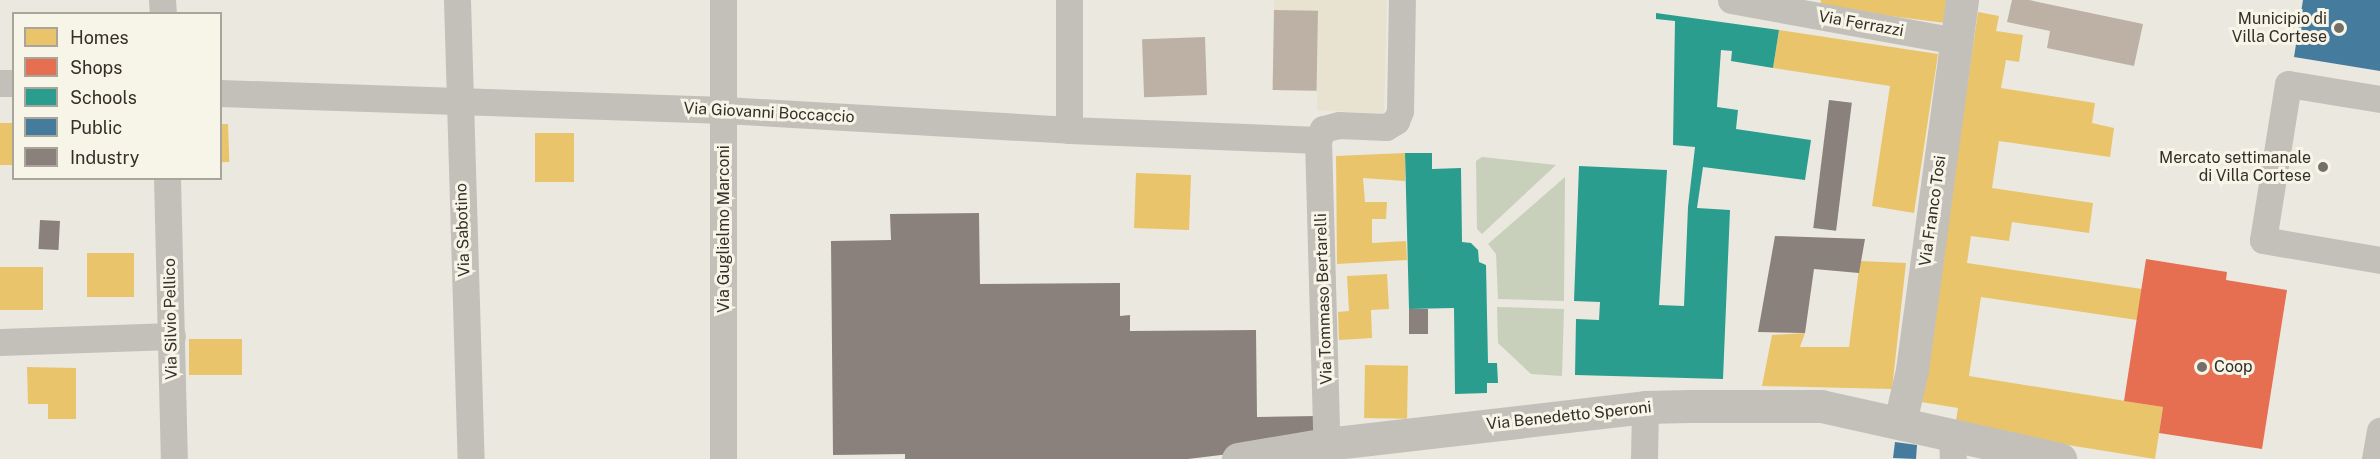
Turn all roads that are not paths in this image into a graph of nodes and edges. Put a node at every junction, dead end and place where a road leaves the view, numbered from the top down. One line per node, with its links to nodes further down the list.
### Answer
1 (457, 0): 11 (street, Via Sabotino)
2 (723, 0): 12 (street, Via Guglielmo Marconi)
3 (1069, 0): 13 (street)
4 (1402, 0): 14 (street)
5 (1731, 0): 7 (street, Via Ferrazzi)
6 (1962, 0): 8 (street, Via Franco Tosi)
7 (1797, 6): 8 (street, Via Ferrazzi)
8 (1956, 42): 20 (street, Via Franco Tosi)
9 (222, 93): 11 (street, Via Giovanni Boccaccio)
10 (2380, 99): 16 (street)
11 (458, 103): 12 (street, Via Giovanni Boccaccio); 25 (street, Via Sabotino)
12 (725, 110): 13 (street, Via Giovanni Boccaccio); 26 (street, Via Guglielmo Marconi)
13 (1069, 130): 14 (street, Via Giovanni Boccaccio)
14 (1318, 140): 23 (street, Via Tommaso Bertarelli)
15 (167, 180): 17 (street, Via Silvio Pellico)
16 (2380, 260)
17 (172, 336): 18 (street); 24 (street, Via Silvio Pellico)
18 (0, 342)
19 (1645, 407): 20 (street, Via Benedetto Speroni); 23 (street, Via Benedetto Speroni); 28 (street)
20 (1900, 422): 22 (street, Via Benedetto Speroni)
21 (2380, 430): 30 (street)
22 (1953, 447): 29 (street, Via Benedetto Speroni)
23 (1327, 451): 27 (street, Via Benedetto Speroni)
24 (174, 459)
25 (471, 459)
26 (723, 459)
27 (1238, 459)
28 (1644, 459)
29 (2060, 459)
30 (2375, 459)

